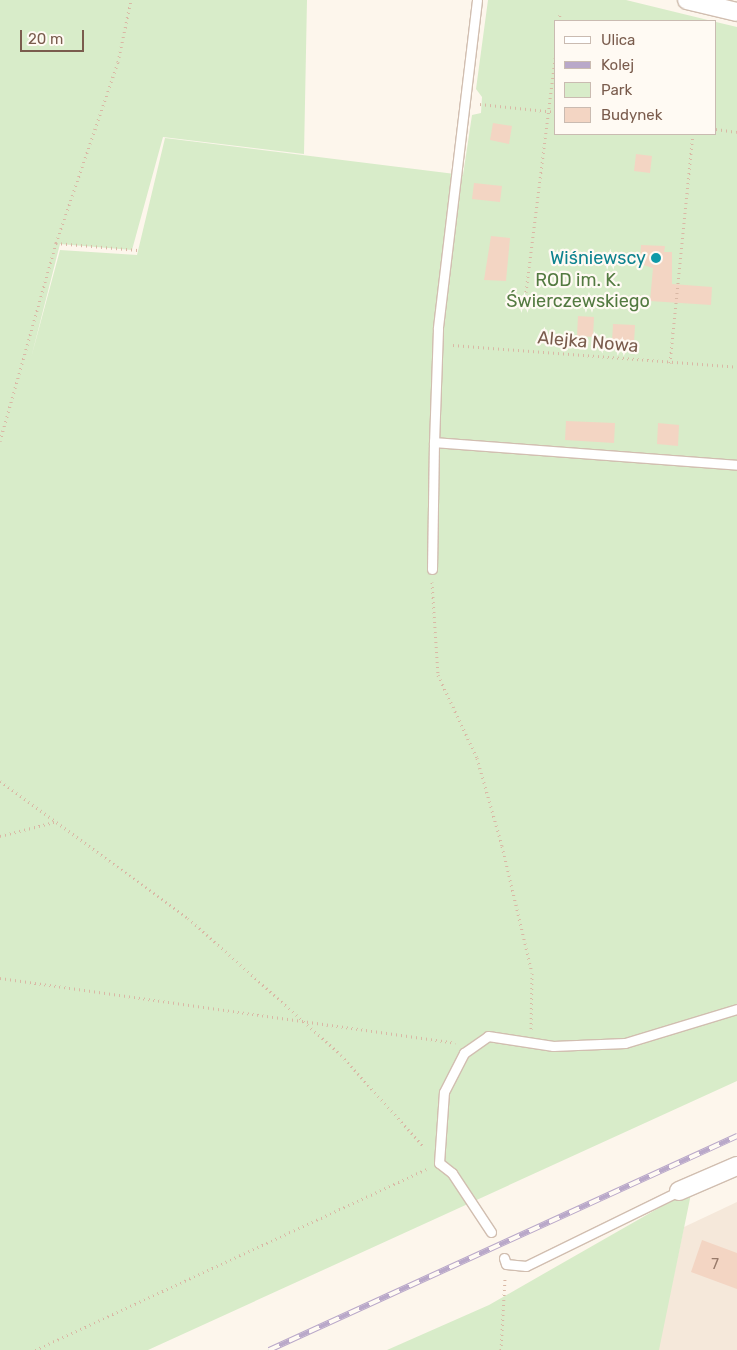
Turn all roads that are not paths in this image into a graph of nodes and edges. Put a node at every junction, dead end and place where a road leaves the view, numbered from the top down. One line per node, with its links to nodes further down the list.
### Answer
1 (477, 0): 4 (lane)
2 (687, 0): 3 (street)
3 (737, 12)
4 (434, 442): 5 (lane); 6 (lane)
5 (737, 465)
6 (432, 568)
7 (737, 1009): 10 (lane)
8 (737, 1166): 9 (street)
9 (679, 1191): 11 (lane)
10 (491, 1232)
11 (505, 1261)

